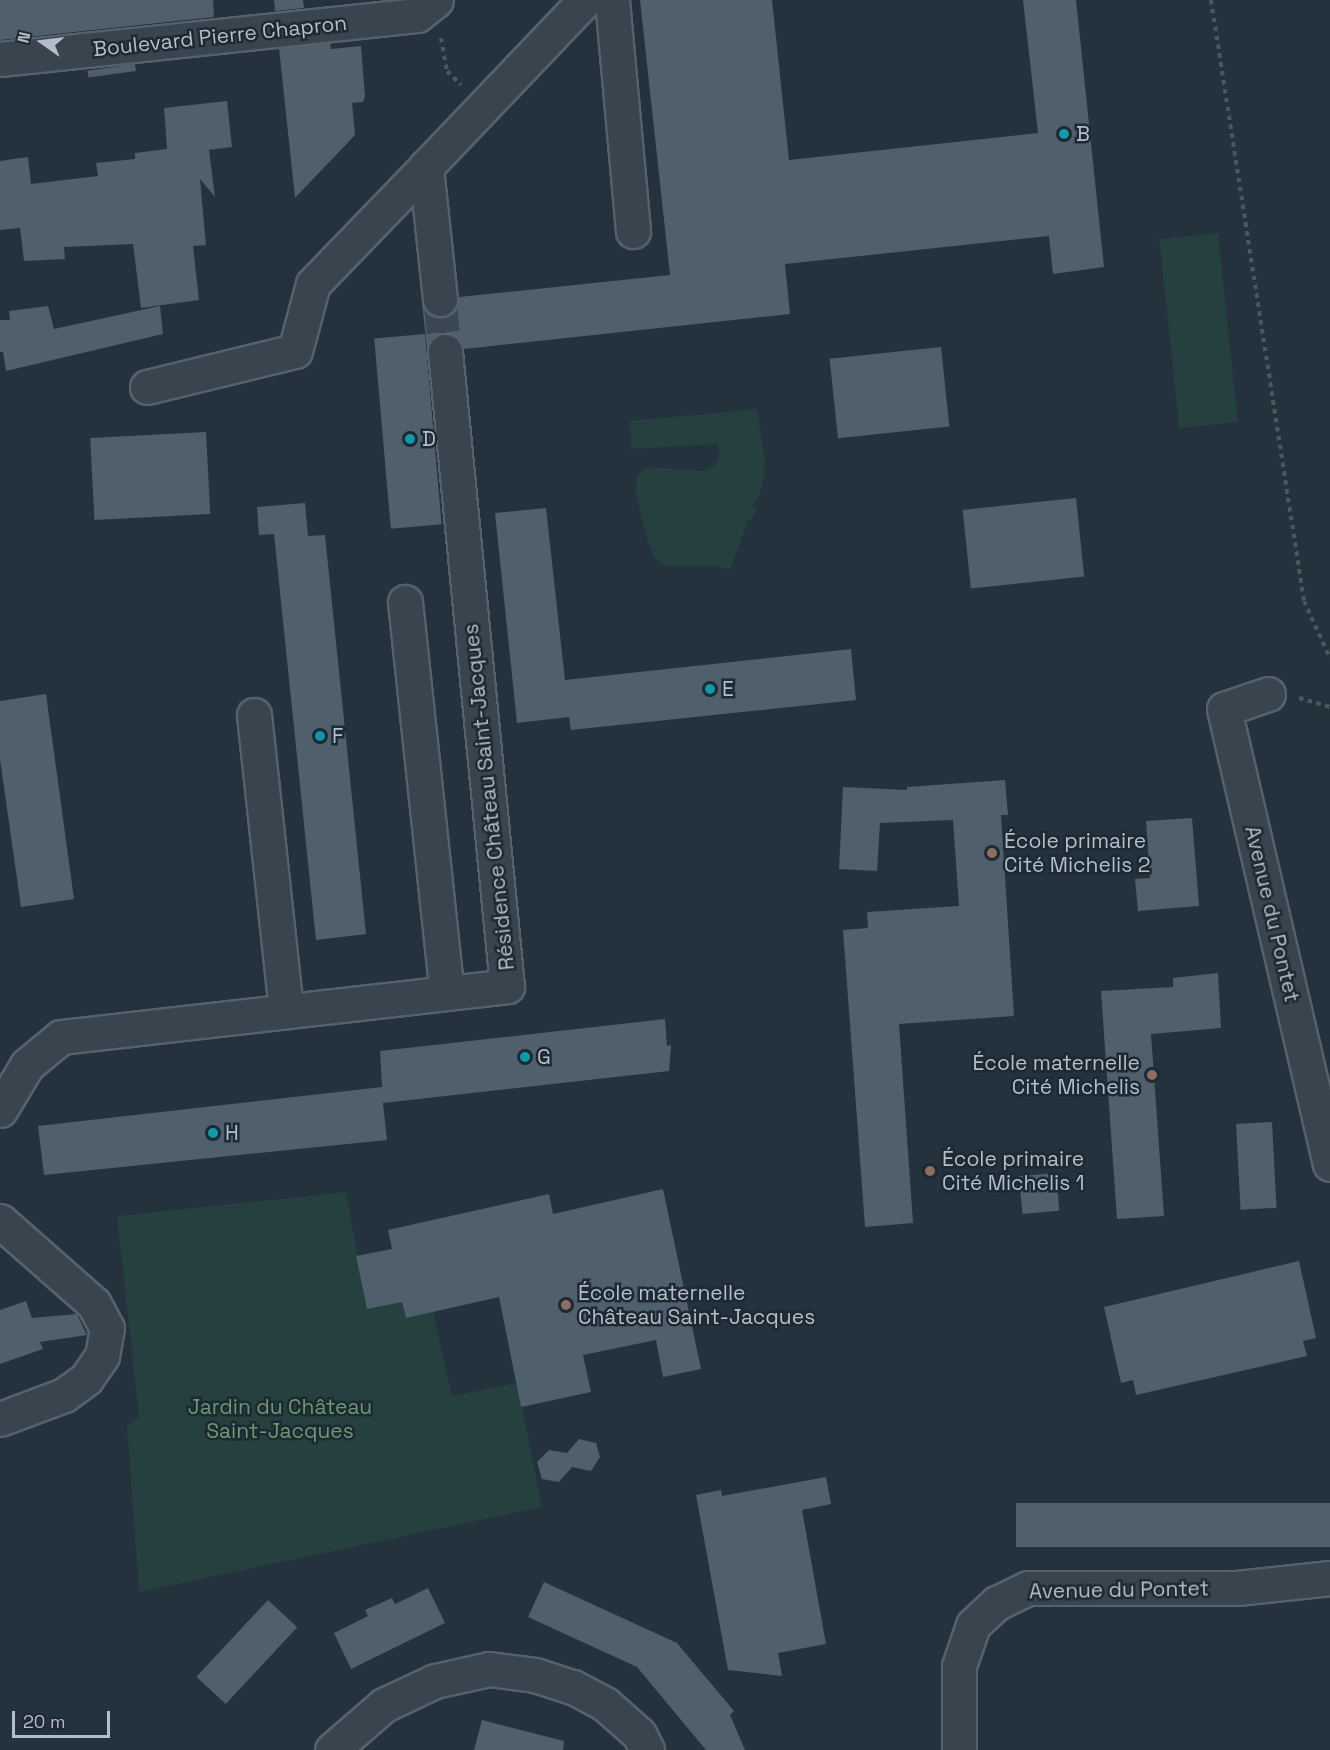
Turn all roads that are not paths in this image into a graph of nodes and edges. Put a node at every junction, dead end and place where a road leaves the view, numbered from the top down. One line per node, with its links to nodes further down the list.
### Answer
1 (436, 0): 4 (street, Boulevard Pierre Chapron)
2 (585, 0): 5 (street)
3 (612, 0): 6 (street)
4 (0, 59)
5 (426, 167): 7 (street); 9 (street)
6 (633, 231)
7 (440, 299)
8 (445, 351): 13 (street, Résidence Château Saint-Jacques)
9 (147, 387)
10 (405, 602): 13 (street)
11 (1268, 694): 17 (street, Avenue du Pontet)
12 (254, 715): 14 (street)
13 (447, 992): 14 (street, Résidence Château Saint-Jacques)
14 (286, 1011): 15 (street, Résidence Château Saint-Jacques)
15 (13, 1064): 16 (street, Résidence Château Saint-Jacques)
16 (0, 1110)
17 (1330, 1164)
18 (0, 1221): 19 (street)
19 (0, 1419)
20 (1330, 1578): 23 (street, Avenue du Pontet)
21 (332, 1750): 22 (street)
22 (647, 1750)
23 (959, 1750)

